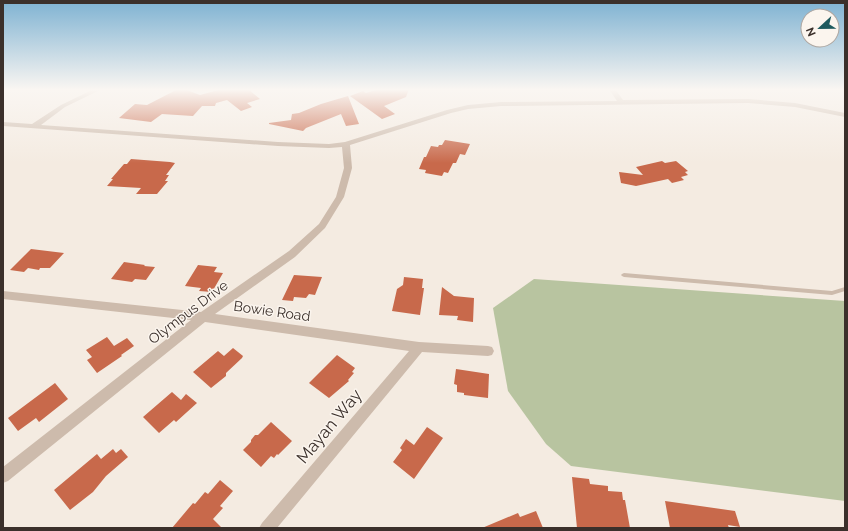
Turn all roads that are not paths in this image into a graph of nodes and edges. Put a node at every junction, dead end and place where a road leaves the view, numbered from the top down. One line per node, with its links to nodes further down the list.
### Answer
1 (52, 114): 4 (street)
2 (439, 114): 5 (street)
3 (3, 124): 4 (street)
4 (34, 126): 5 (street)
5 (346, 144): 9 (street, Olympus Drive)
6 (624, 275): 7 (lane)
7 (845, 289)
8 (3, 296): 9 (street, Bowie Road)
9 (203, 317): 10 (street, Bowie Road); 12 (street, Olympus Drive)
10 (419, 347): 11 (street, Bowie Road); 13 (street, Mayan Way)
11 (488, 351)
12 (3, 476)
13 (267, 528)

